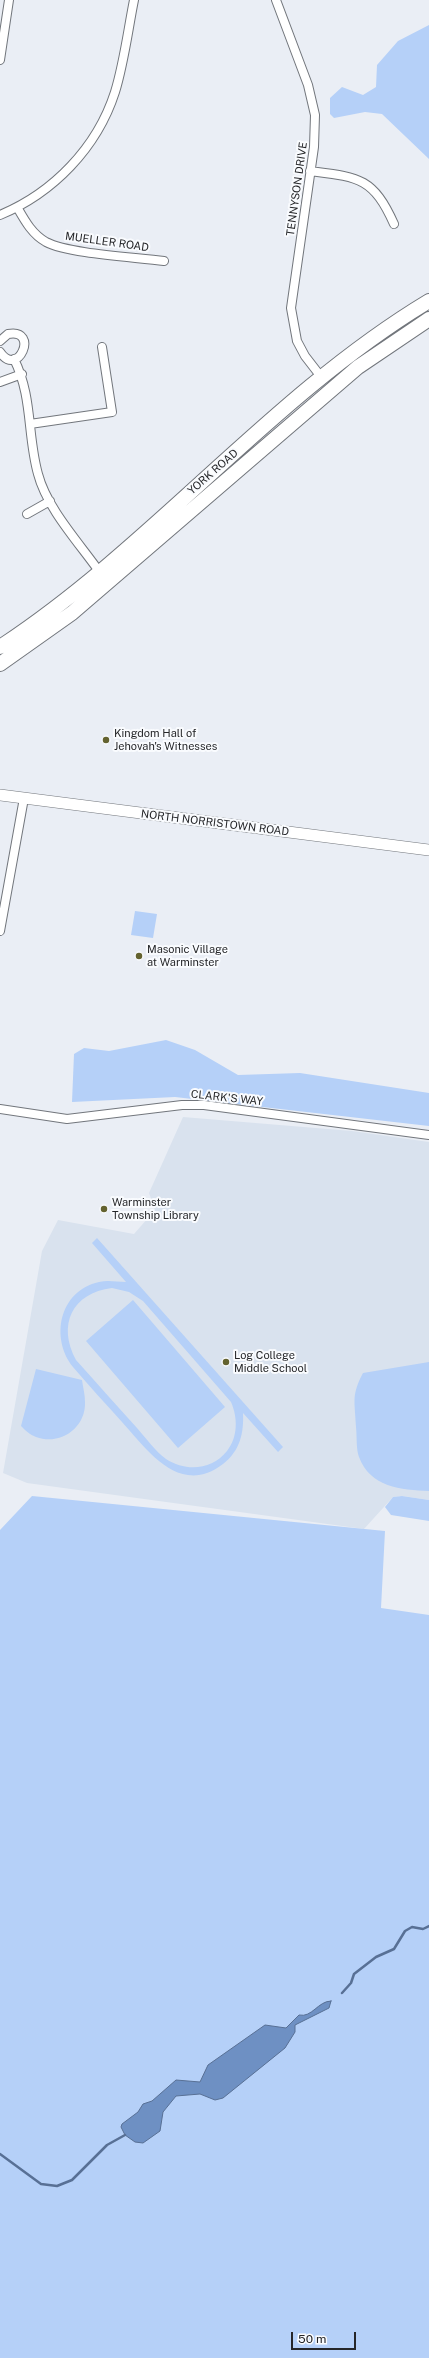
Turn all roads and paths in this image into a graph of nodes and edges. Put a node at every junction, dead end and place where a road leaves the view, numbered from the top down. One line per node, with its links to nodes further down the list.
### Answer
1 (9, 0): 4 (street)
2 (133, 0): 6 (street)
3 (276, 0): 5 (street, TENNYSON DRIVE)
4 (0, 60)
5 (310, 171): 8 (street); 17 (street, TENNYSON DRIVE)
6 (17, 207): 7 (street); 9 (street, MUELLER ROAD)
7 (0, 215)
8 (394, 224)
9 (164, 261)
10 (429, 301): 17 (highway, YORK ROAD)
11 (429, 319): 23 (highway, YORK ROAD)
12 (0, 341): 15 (street)
13 (102, 347): 19 (street)
14 (0, 352): 15 (street)
15 (14, 359): 16 (street)
16 (22, 374): 18 (street); 19 (street)
17 (322, 378): 22 (highway, YORK ROAD)
18 (0, 382)
19 (30, 424): 20 (street)
20 (50, 502): 21 (street); 22 (street)
21 (27, 514)
22 (99, 571): 23 (street); 24 (highway, YORK ROAD)
23 (107, 583): 25 (highway, YORK ROAD)
24 (0, 648)
25 (0, 664)
26 (0, 795): 27 (street, NORTH NORRISTOWN ROAD)
27 (24, 798): 28 (street, NORTH NORRISTOWN ROAD); 29 (street)
28 (429, 850)
29 (0, 931)
30 (0, 1109): 31 (street, CLARK'S WAY)
31 (429, 1135)

